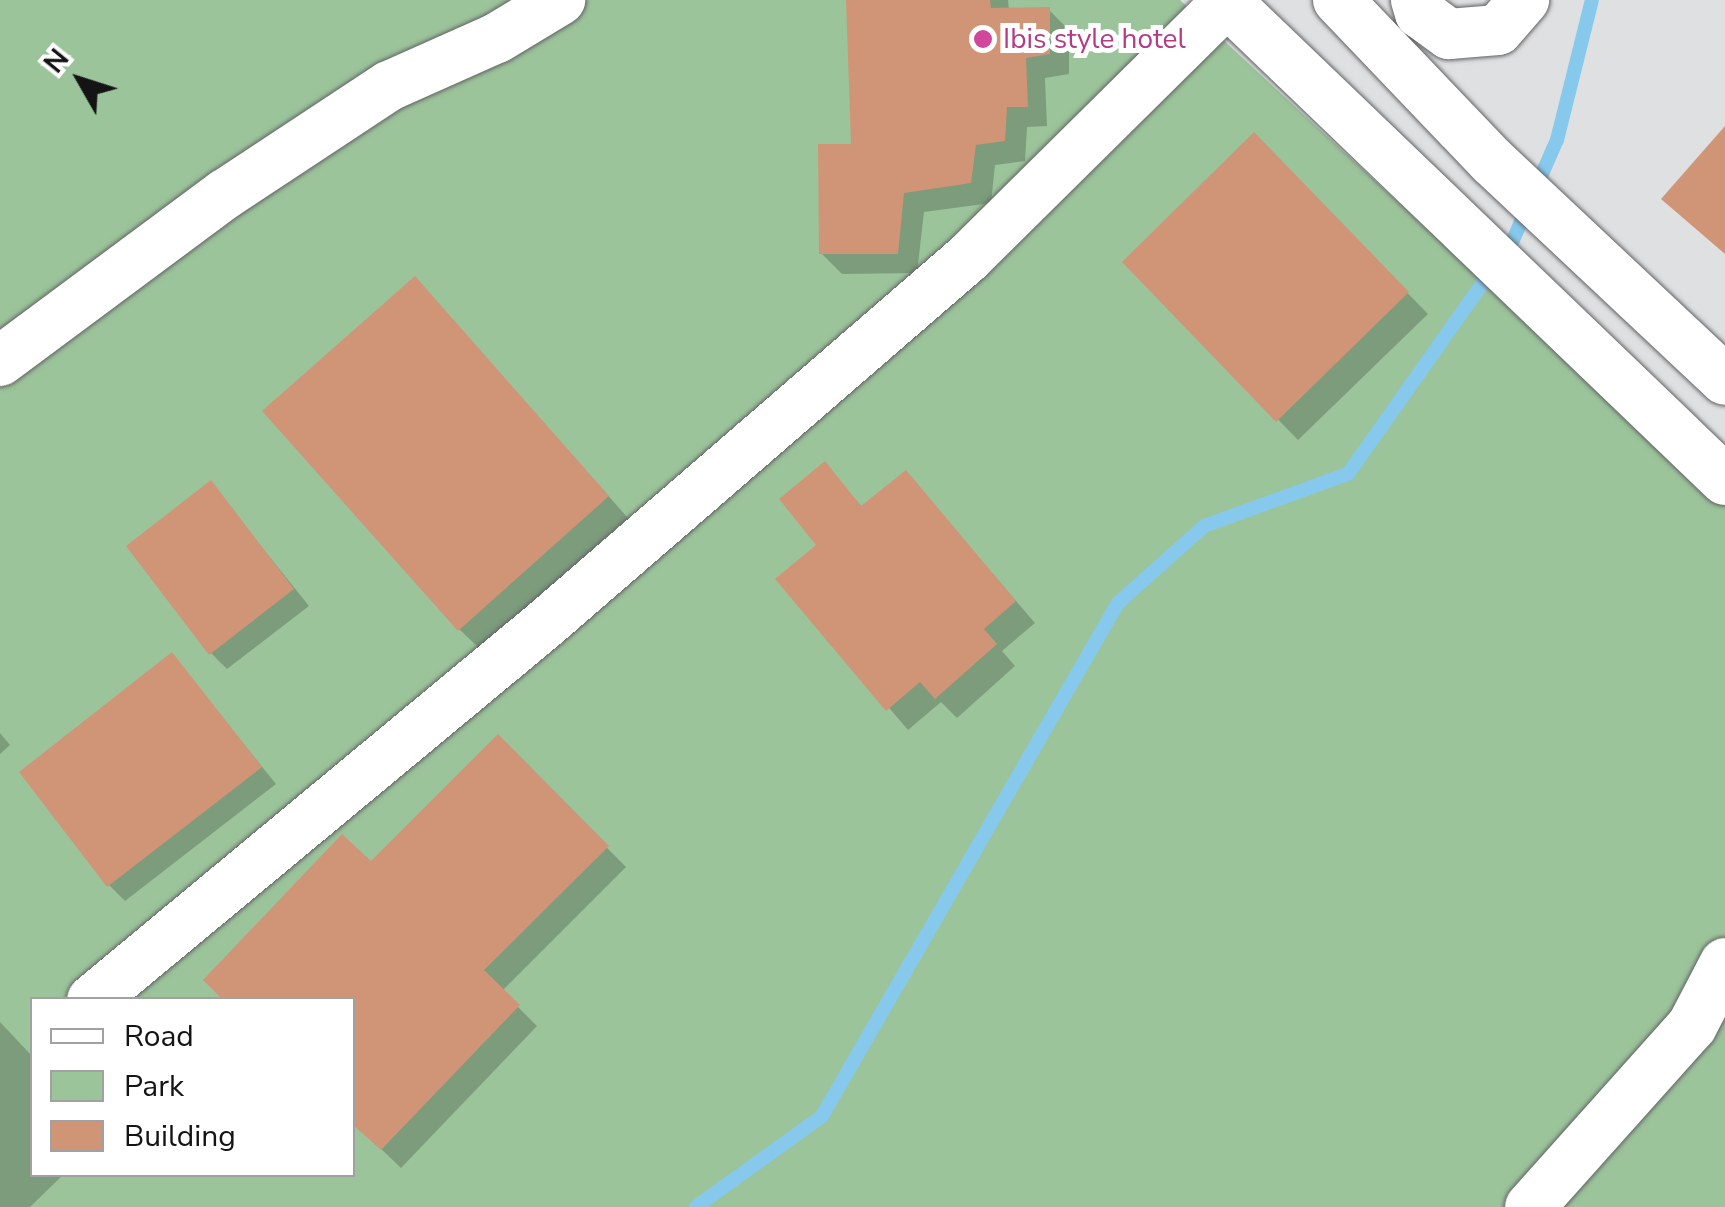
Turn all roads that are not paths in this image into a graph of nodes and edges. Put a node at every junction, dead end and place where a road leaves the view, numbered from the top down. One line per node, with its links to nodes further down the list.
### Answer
1 (560, 0): 6 (street)
2 (1338, 0): 7 (street)
3 (1416, 0): 4 (street)
4 (1524, 0)
5 (1226, 1): 8 (street); 10 (street)
6 (0, 361)
7 (1725, 380)
8 (1725, 480)
9 (1725, 963): 11 (street)
10 (96, 997)
11 (1530, 1207)

